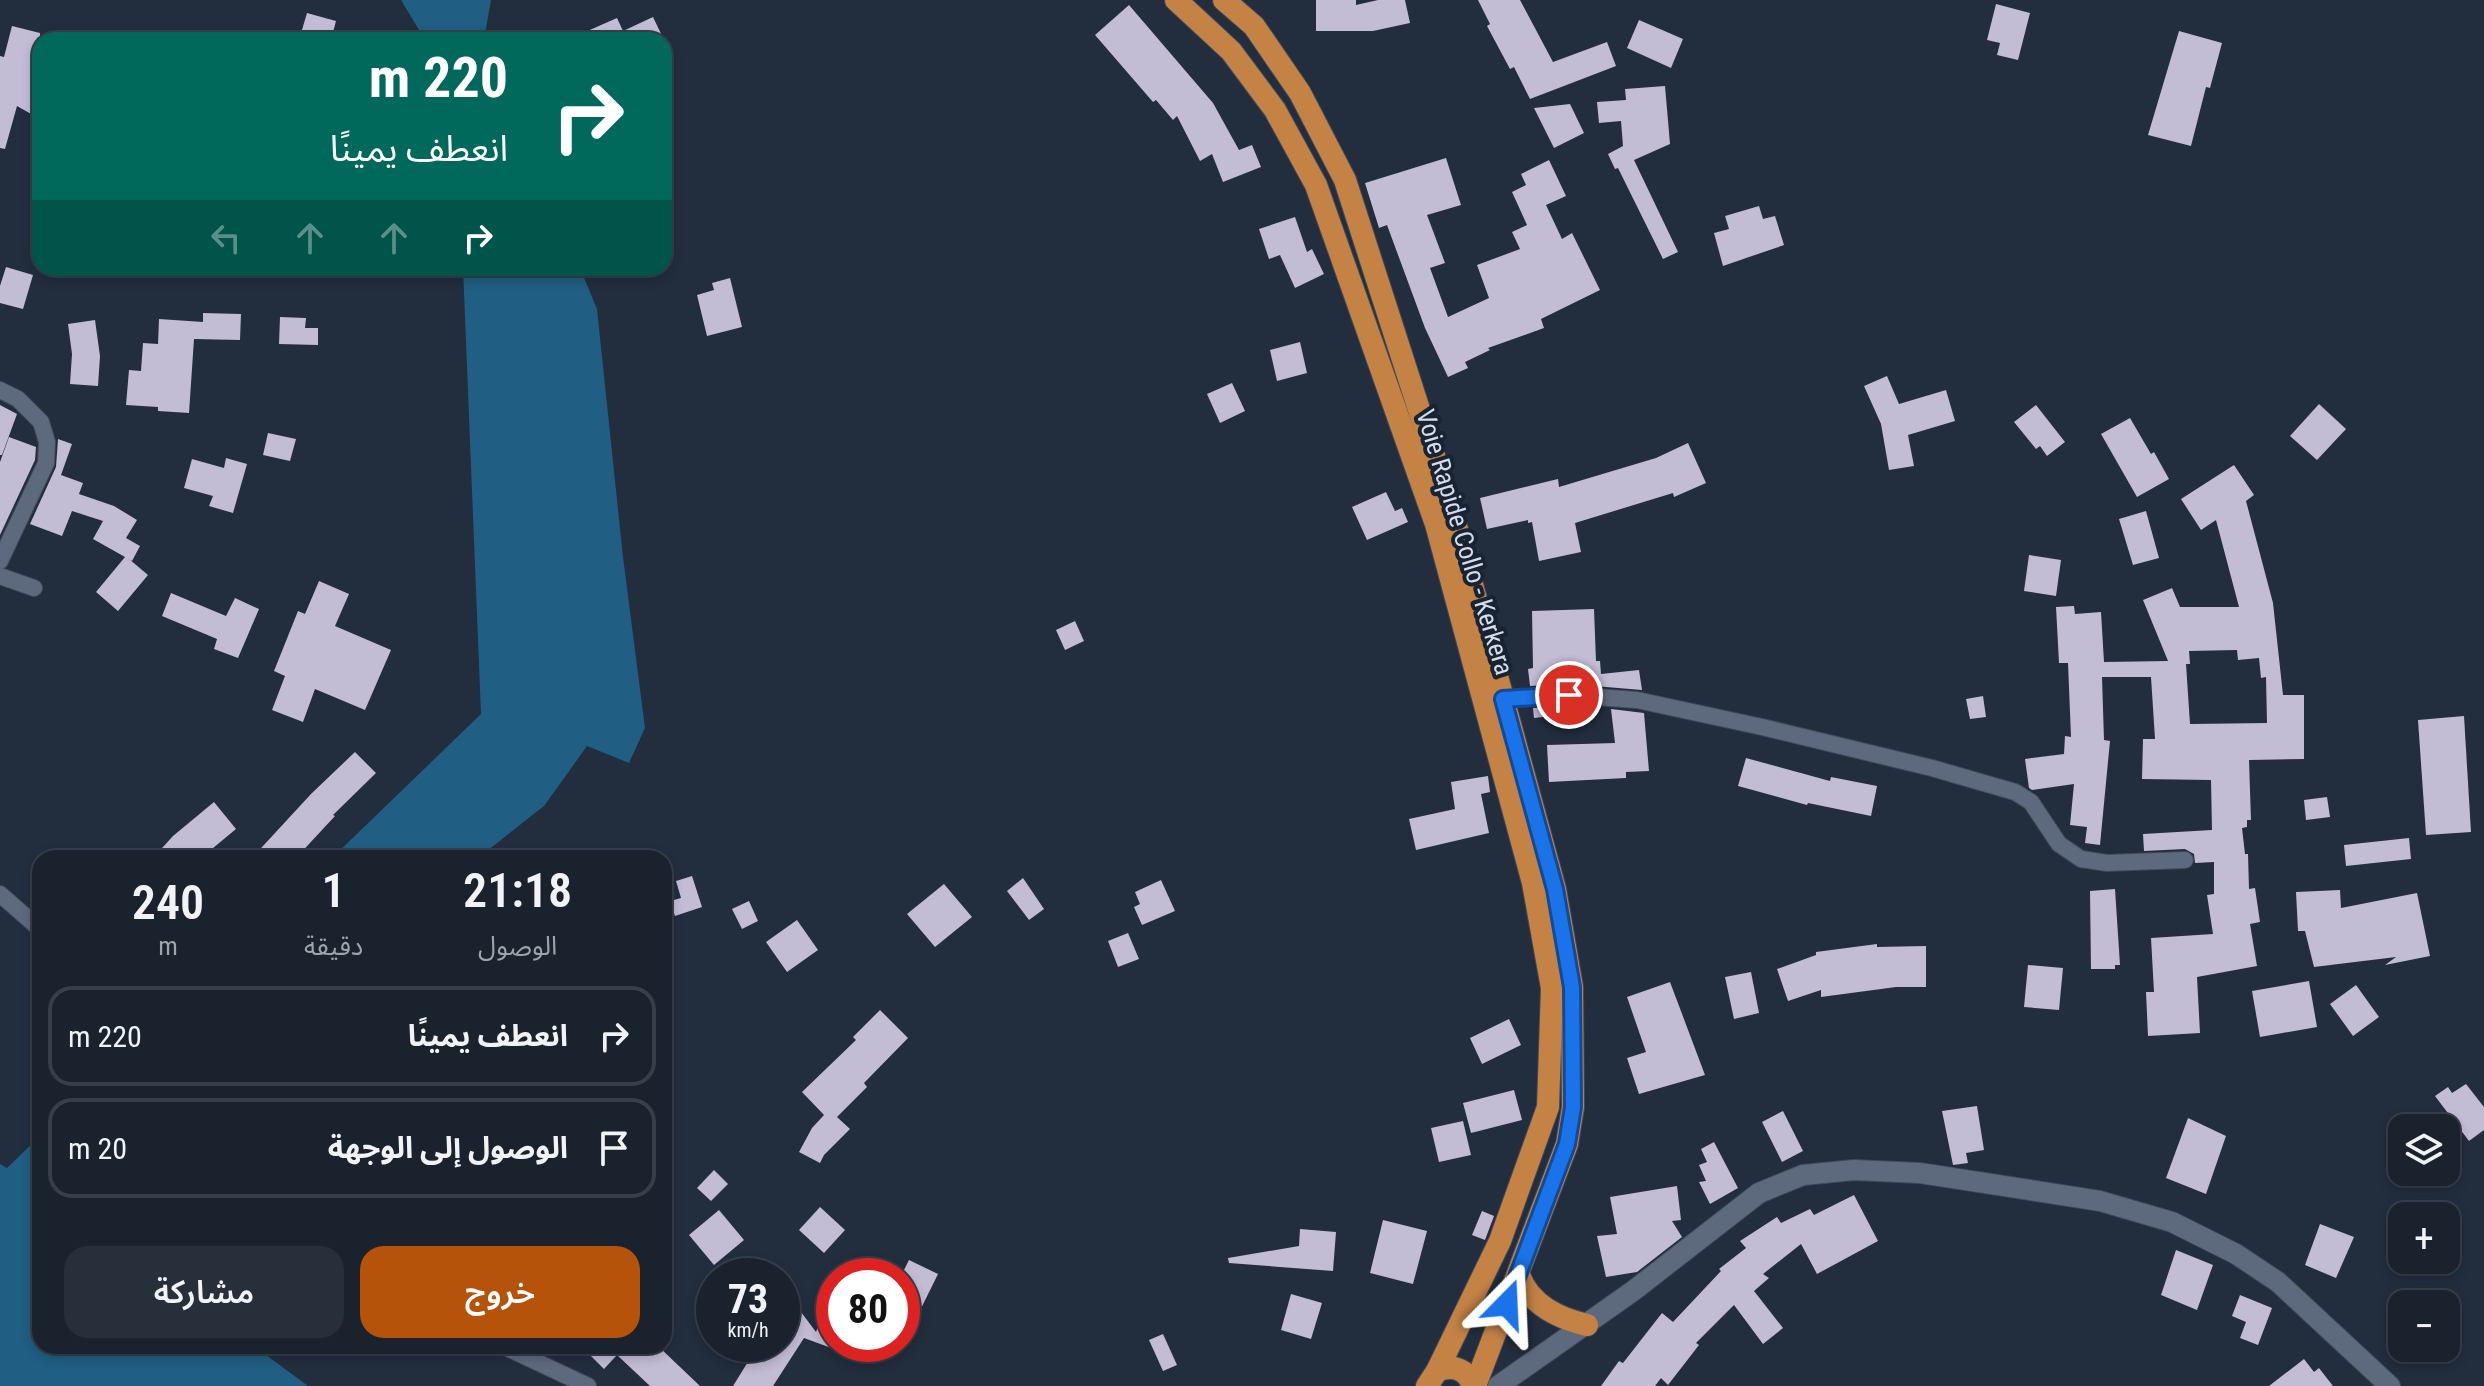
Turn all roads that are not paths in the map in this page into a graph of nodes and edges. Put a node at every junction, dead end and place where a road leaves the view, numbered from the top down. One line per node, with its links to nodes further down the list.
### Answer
1 (1176, 0): 14 (highway, Voie Rapide Collo - Kerkera)
2 (1224, 0): 7 (highway, Voie Rapide Collo - Kerkera)
3 (0, 390): 4 (street)
4 (0, 561)
5 (0, 576): 6 (street)
6 (34, 588)
7 (1503, 699): 8 (street); 11 (highway, Voie Rapide Collo - Kerkera)
8 (2185, 860)
9 (0, 894): 10 (street)
10 (32, 922)
11 (1519, 1275): 12 (highway); 16 (highway, Voie Rapide Collo - Kerkera)
12 (1587, 1325): 17 (street); 18 (street)
13 (520, 1354): 15 (street)
14 (1432, 1378): 16 (highway)
15 (588, 1386)
16 (1474, 1386)
17 (1498, 1386)
18 (2390, 1386)

